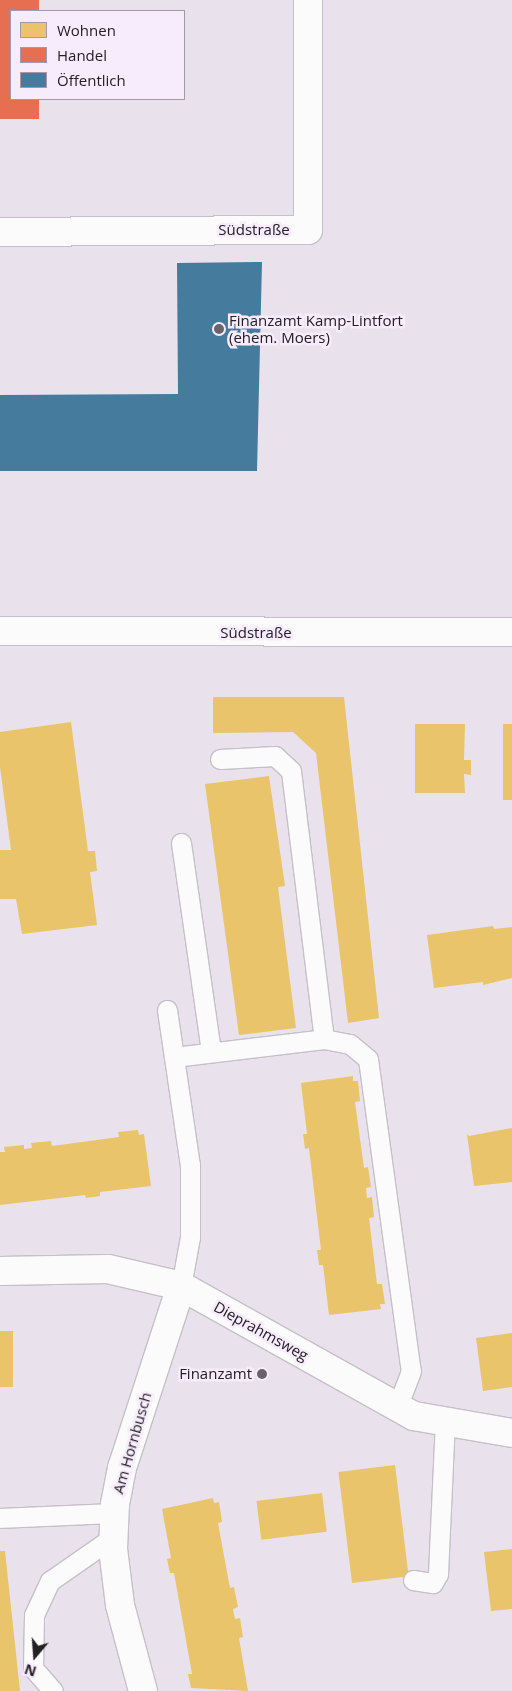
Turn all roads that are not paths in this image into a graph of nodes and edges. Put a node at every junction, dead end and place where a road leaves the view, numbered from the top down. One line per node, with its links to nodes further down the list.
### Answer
1 (308, 0): 2 (street, Südstraße)
2 (0, 232)
3 (0, 631): 4 (street, Südstraße)
4 (512, 632)
5 (220, 759): 8 (lane)
6 (181, 843): 9 (lane)
7 (167, 1010): 10 (lane)
8 (324, 1039): 9 (lane); 13 (lane)
9 (211, 1052): 10 (lane)
10 (174, 1057): 12 (lane)
11 (0, 1271): 12 (street, Dieprahmsweg)
12 (181, 1286): 13 (street, Dieprahmsweg); 17 (street, Am Hornbusch)
13 (397, 1407): 14 (street, Dieprahmsweg)
14 (445, 1422): 15 (street, Dieprahmsweg); 18 (lane)
15 (512, 1433)
16 (0, 1518): 17 (lane)
17 (114, 1525): 19 (lane); 20 (street, Am Hornbusch)
18 (413, 1580)
19 (53, 1691)
20 (143, 1691)

